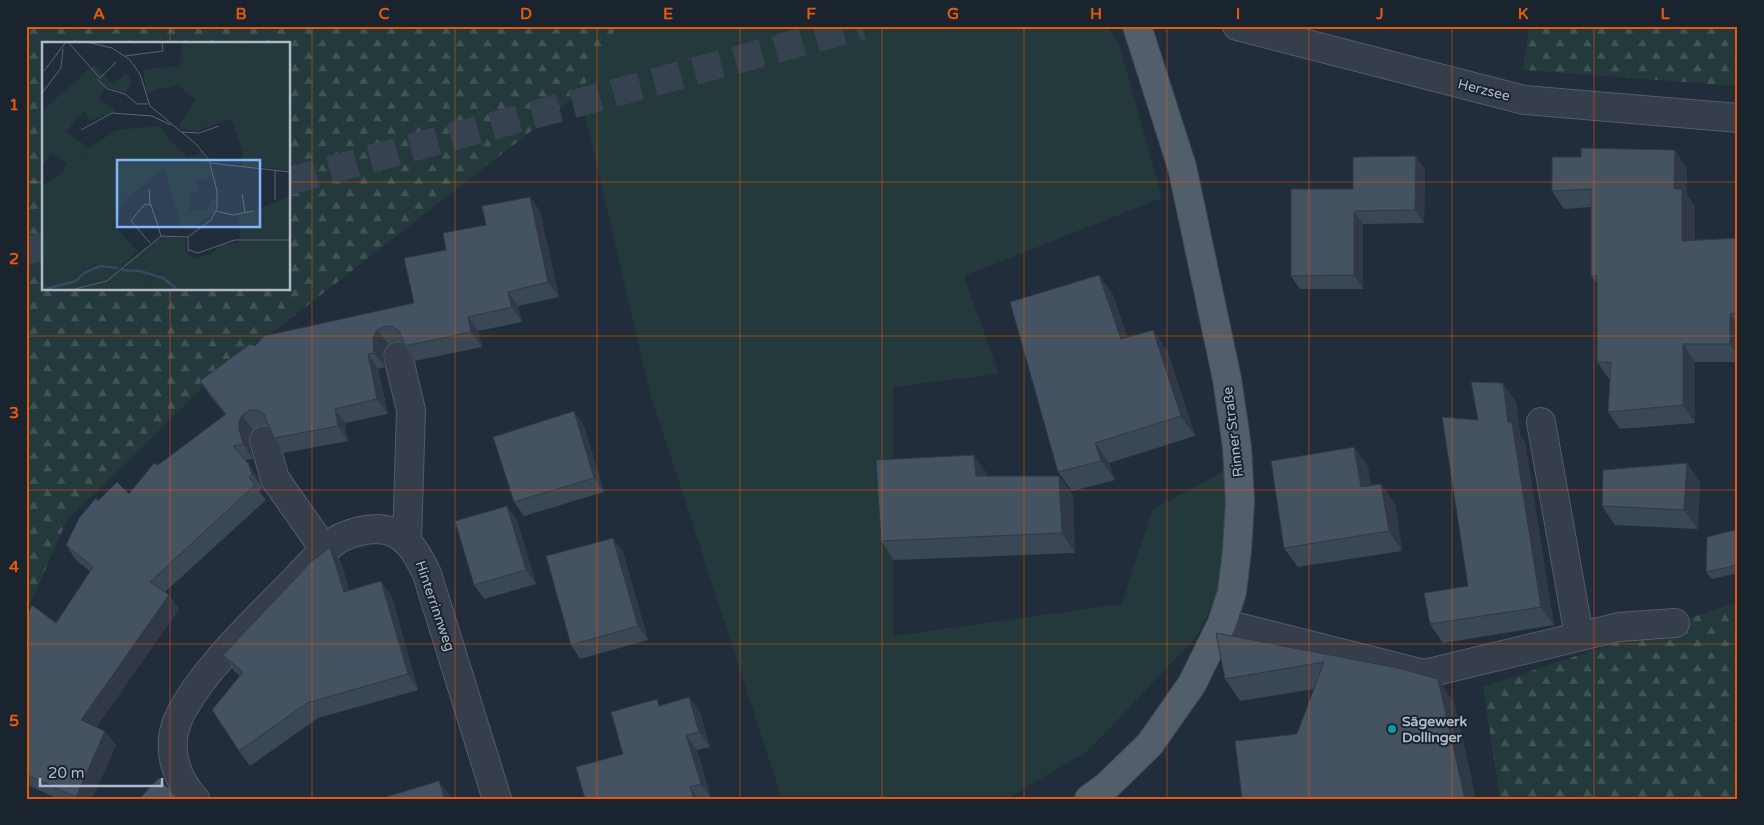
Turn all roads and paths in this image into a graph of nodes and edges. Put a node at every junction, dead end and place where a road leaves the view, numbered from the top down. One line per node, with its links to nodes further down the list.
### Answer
1 (1237, 26): 3 (street, Herzsee)
2 (1144, 28): 9 (main road, Rinner Straße)
3 (1738, 118)
4 (398, 356): 7 (street)
5 (1541, 422): 11 (street)
6 (264, 440): 8 (street)
7 (407, 541): 8 (street); 13 (street, Hinterrinnweg)
8 (325, 550): 12 (street)
9 (1222, 623): 11 (street); 14 (main road, Rinner Straße)
10 (1675, 623): 11 (street)
11 (1579, 636)
12 (195, 799)
13 (497, 799)
14 (1089, 799)

